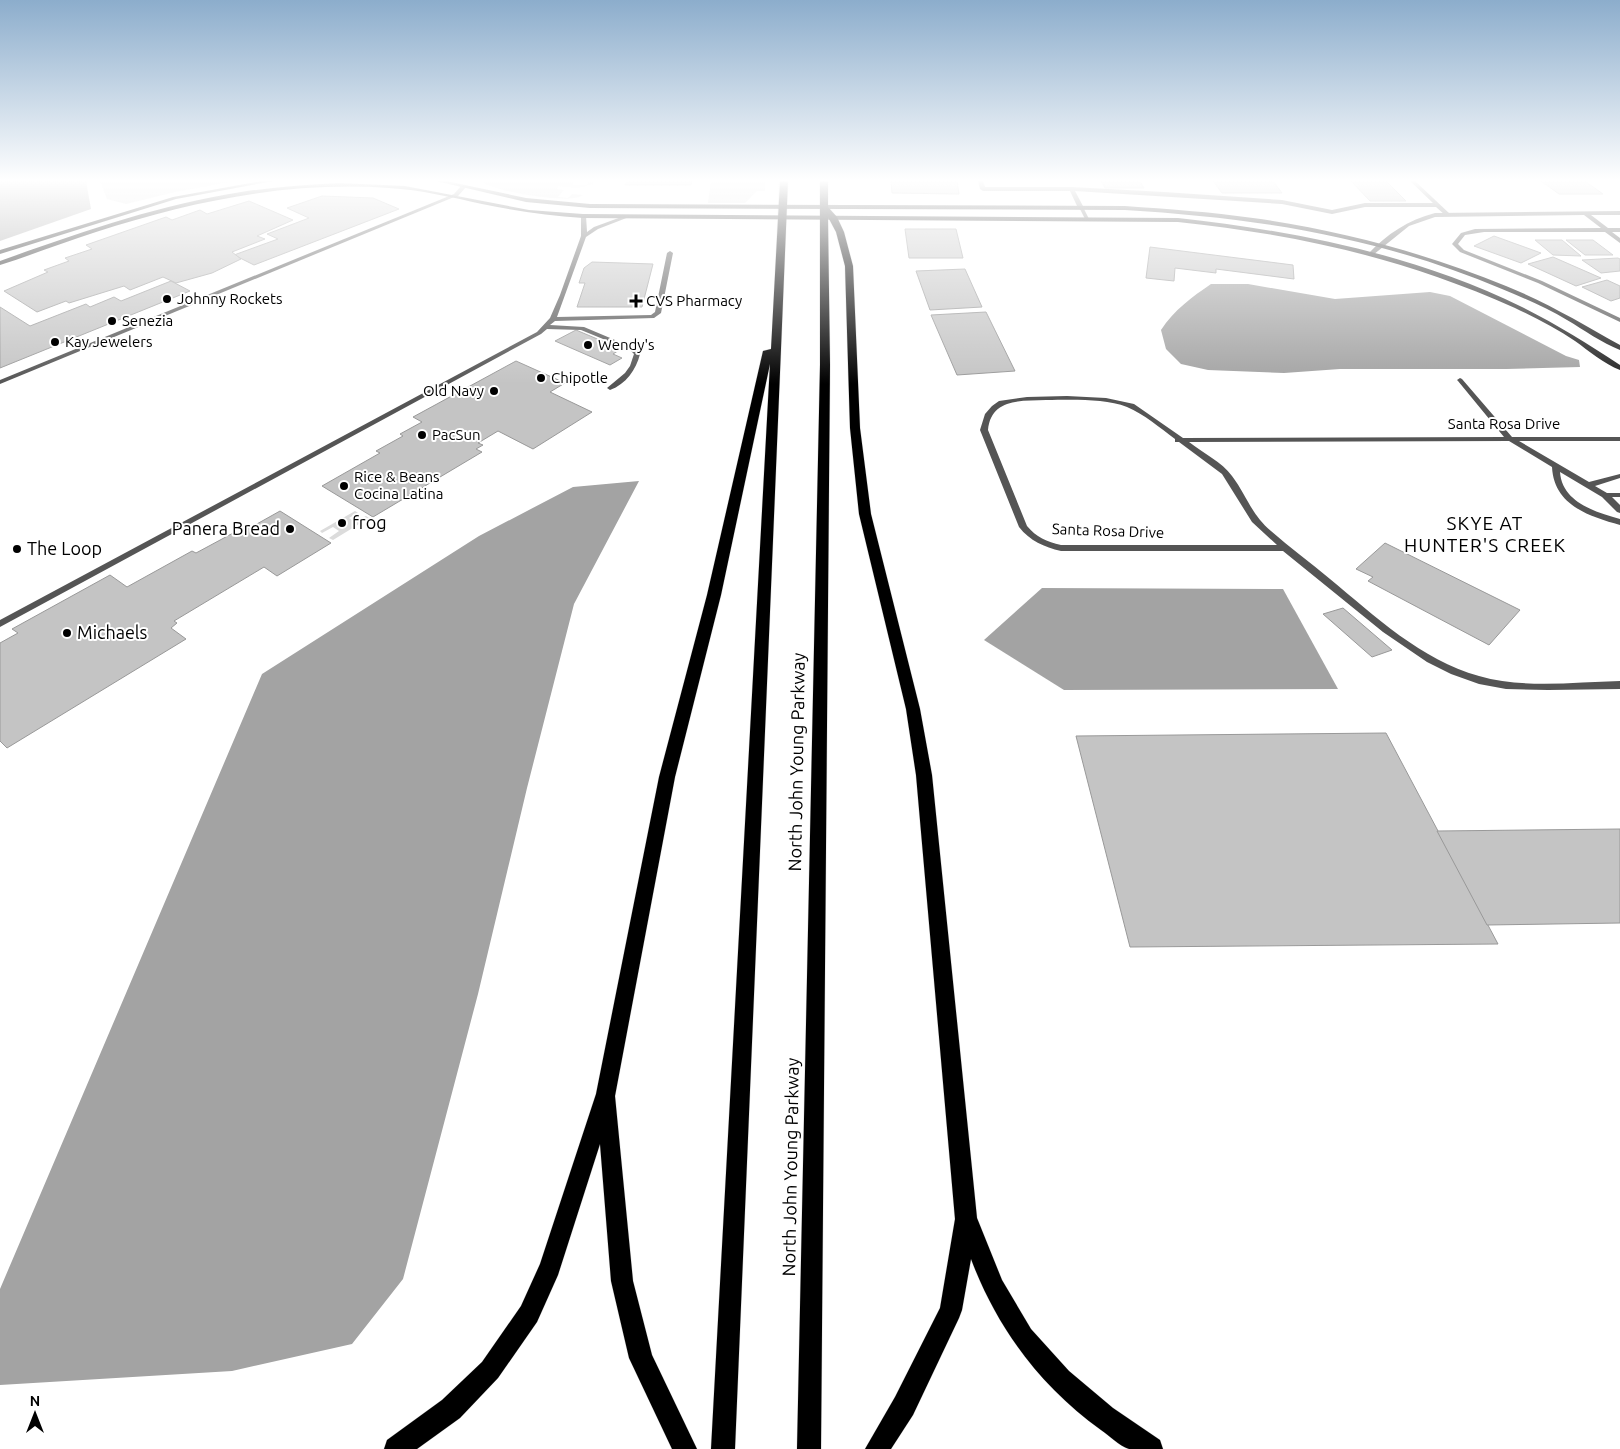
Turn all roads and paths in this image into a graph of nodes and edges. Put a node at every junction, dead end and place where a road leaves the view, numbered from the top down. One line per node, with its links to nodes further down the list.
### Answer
1 (41, 249): 13 (street)
2 (327, 249): 21 (street)
3 (579, 249): 15 (street)
4 (782, 249): 14 (highway, North John Young Parkway)
5 (827, 249): 41 (highway, North John Young Parkway)
6 (844, 249): 37 (highway)
7 (1350, 249): 12 (street)
8 (1378, 249): 12 (street)
9 (1389, 249): 18 (street)
10 (1459, 249): 16 (street)
11 (670, 253): 15 (street)
12 (1371, 254): 19 (street)
13 (0, 263)
14 (779, 286): 36 (highway); 40 (highway, North John Young Parkway)
15 (553, 319): 17 (street)
16 (1620, 320)
17 (548, 327): 22 (street); 34 (street)
18 (1620, 348)
19 (1620, 368)
20 (1460, 380): 23 (street)
21 (0, 382)
22 (610, 388)
23 (1510, 439): 24 (street, Santa Rosa Drive); 25 (street, Santa Rosa Drive); 26 (street)
24 (1620, 439)
25 (1178, 440): 33 (street, Santa Rosa Drive); 33 (street, Santa Rosa Drive)
26 (1556, 468): 28 (street); 32 (street)
27 (1620, 476): 28 (street)
28 (1588, 485): 29 (street)
29 (1605, 495): 30 (street); 31 (street)
30 (1620, 495)
31 (1620, 510)
32 (1620, 522)
33 (1286, 548): 35 (street, Santa Rosa Drive)
34 (0, 624)
35 (1620, 685)
36 (606, 1094): 38 (highway); 39 (highway)
37 (966, 1219): 42 (highway); 43 (highway)
38 (396, 1449)
39 (685, 1449)
40 (723, 1449)
41 (808, 1449)
42 (877, 1449)
43 (1151, 1449)

